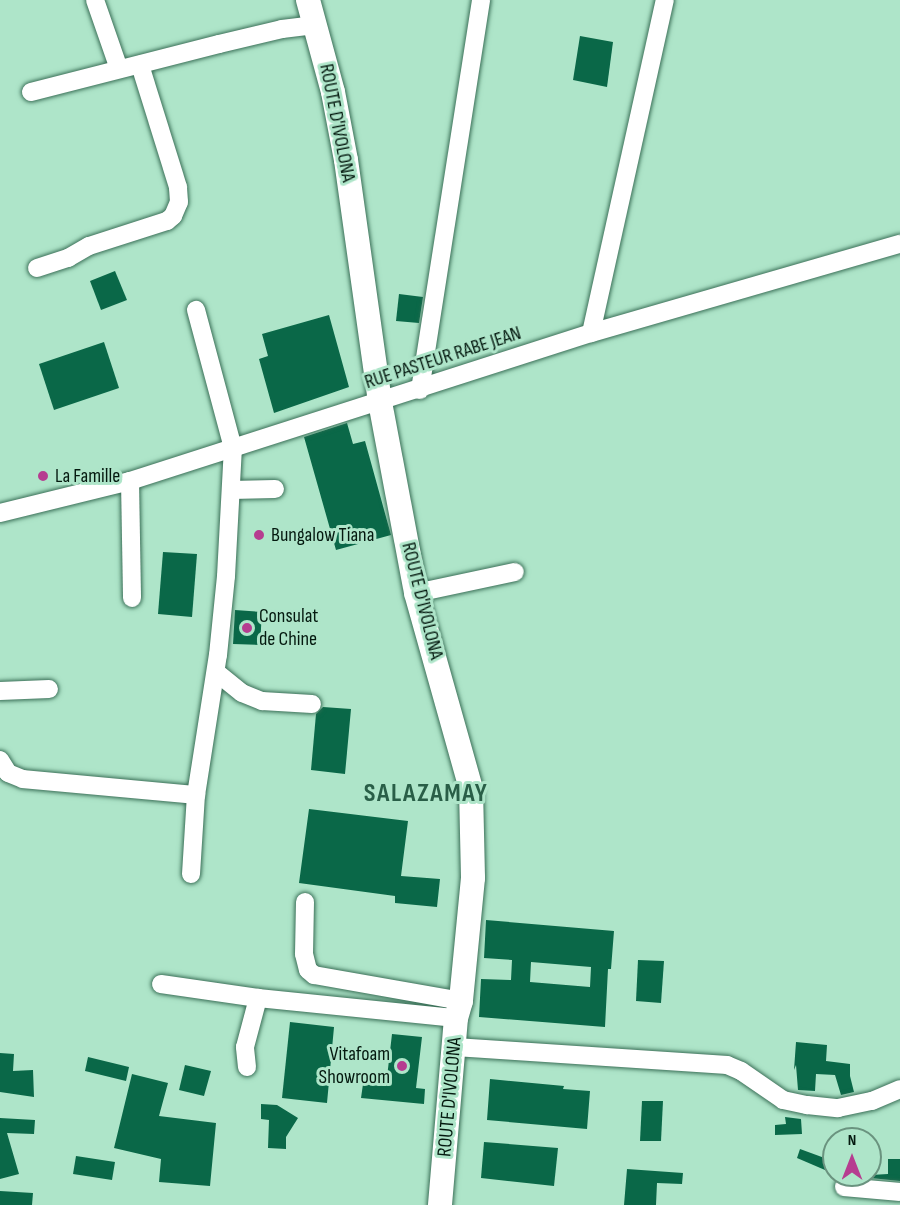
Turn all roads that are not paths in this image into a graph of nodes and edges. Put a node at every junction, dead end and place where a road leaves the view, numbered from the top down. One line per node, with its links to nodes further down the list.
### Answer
1 (95, 0): 7 (street)
2 (308, 0): 5 (main road, ROUTE D'IVOLONA)
3 (481, 0): 13 (street)
4 (665, 0): 12 (street)
5 (315, 25): 6 (street); 14 (main road, ROUTE D'IVOLONA)
6 (140, 65): 7 (street); 10 (street)
7 (119, 69): 8 (street)
8 (32, 92)
9 (900, 244): 12 (street, RUE PASTEUR RABE JEAN)
10 (37, 268)
11 (196, 310): 15 (street)
12 (591, 333): 13 (street, RUE PASTEUR RABE JEAN)
13 (420, 390): 14 (street, RUE PASTEUR RABE JEAN)
14 (380, 402): 15 (street, RUE PASTEUR RABE JEAN); 21 (main road, ROUTE D'IVOLONA)
15 (233, 448): 16 (street, RUE PASTEUR RABE JEAN); 18 (street)
16 (130, 480): 19 (street, RUE PASTEUR RABE JEAN); 22 (street)
17 (275, 489): 18 (street)
18 (231, 490): 23 (street)
19 (0, 513)
20 (515, 572): 21 (street)
21 (416, 593): 33 (main road, ROUTE D'IVOLONA)
22 (132, 597)
23 (216, 672): 26 (street); 28 (street)
24 (49, 689): 25 (street)
25 (0, 691)
26 (312, 704)
27 (0, 760): 28 (street)
28 (196, 795): 29 (street)
29 (191, 874)
30 (305, 902): 33 (street)
31 (161, 984): 32 (street)
32 (258, 998): 33 (street); 35 (street)
33 (458, 1010): 34 (main road, ROUTE D'IVOLONA)
34 (455, 1047): 36 (street); 39 (main road, ROUTE D'IVOLONA)
35 (247, 1067)
36 (900, 1089)
37 (844, 1187): 38 (street)
38 (900, 1192)
39 (440, 1205)

